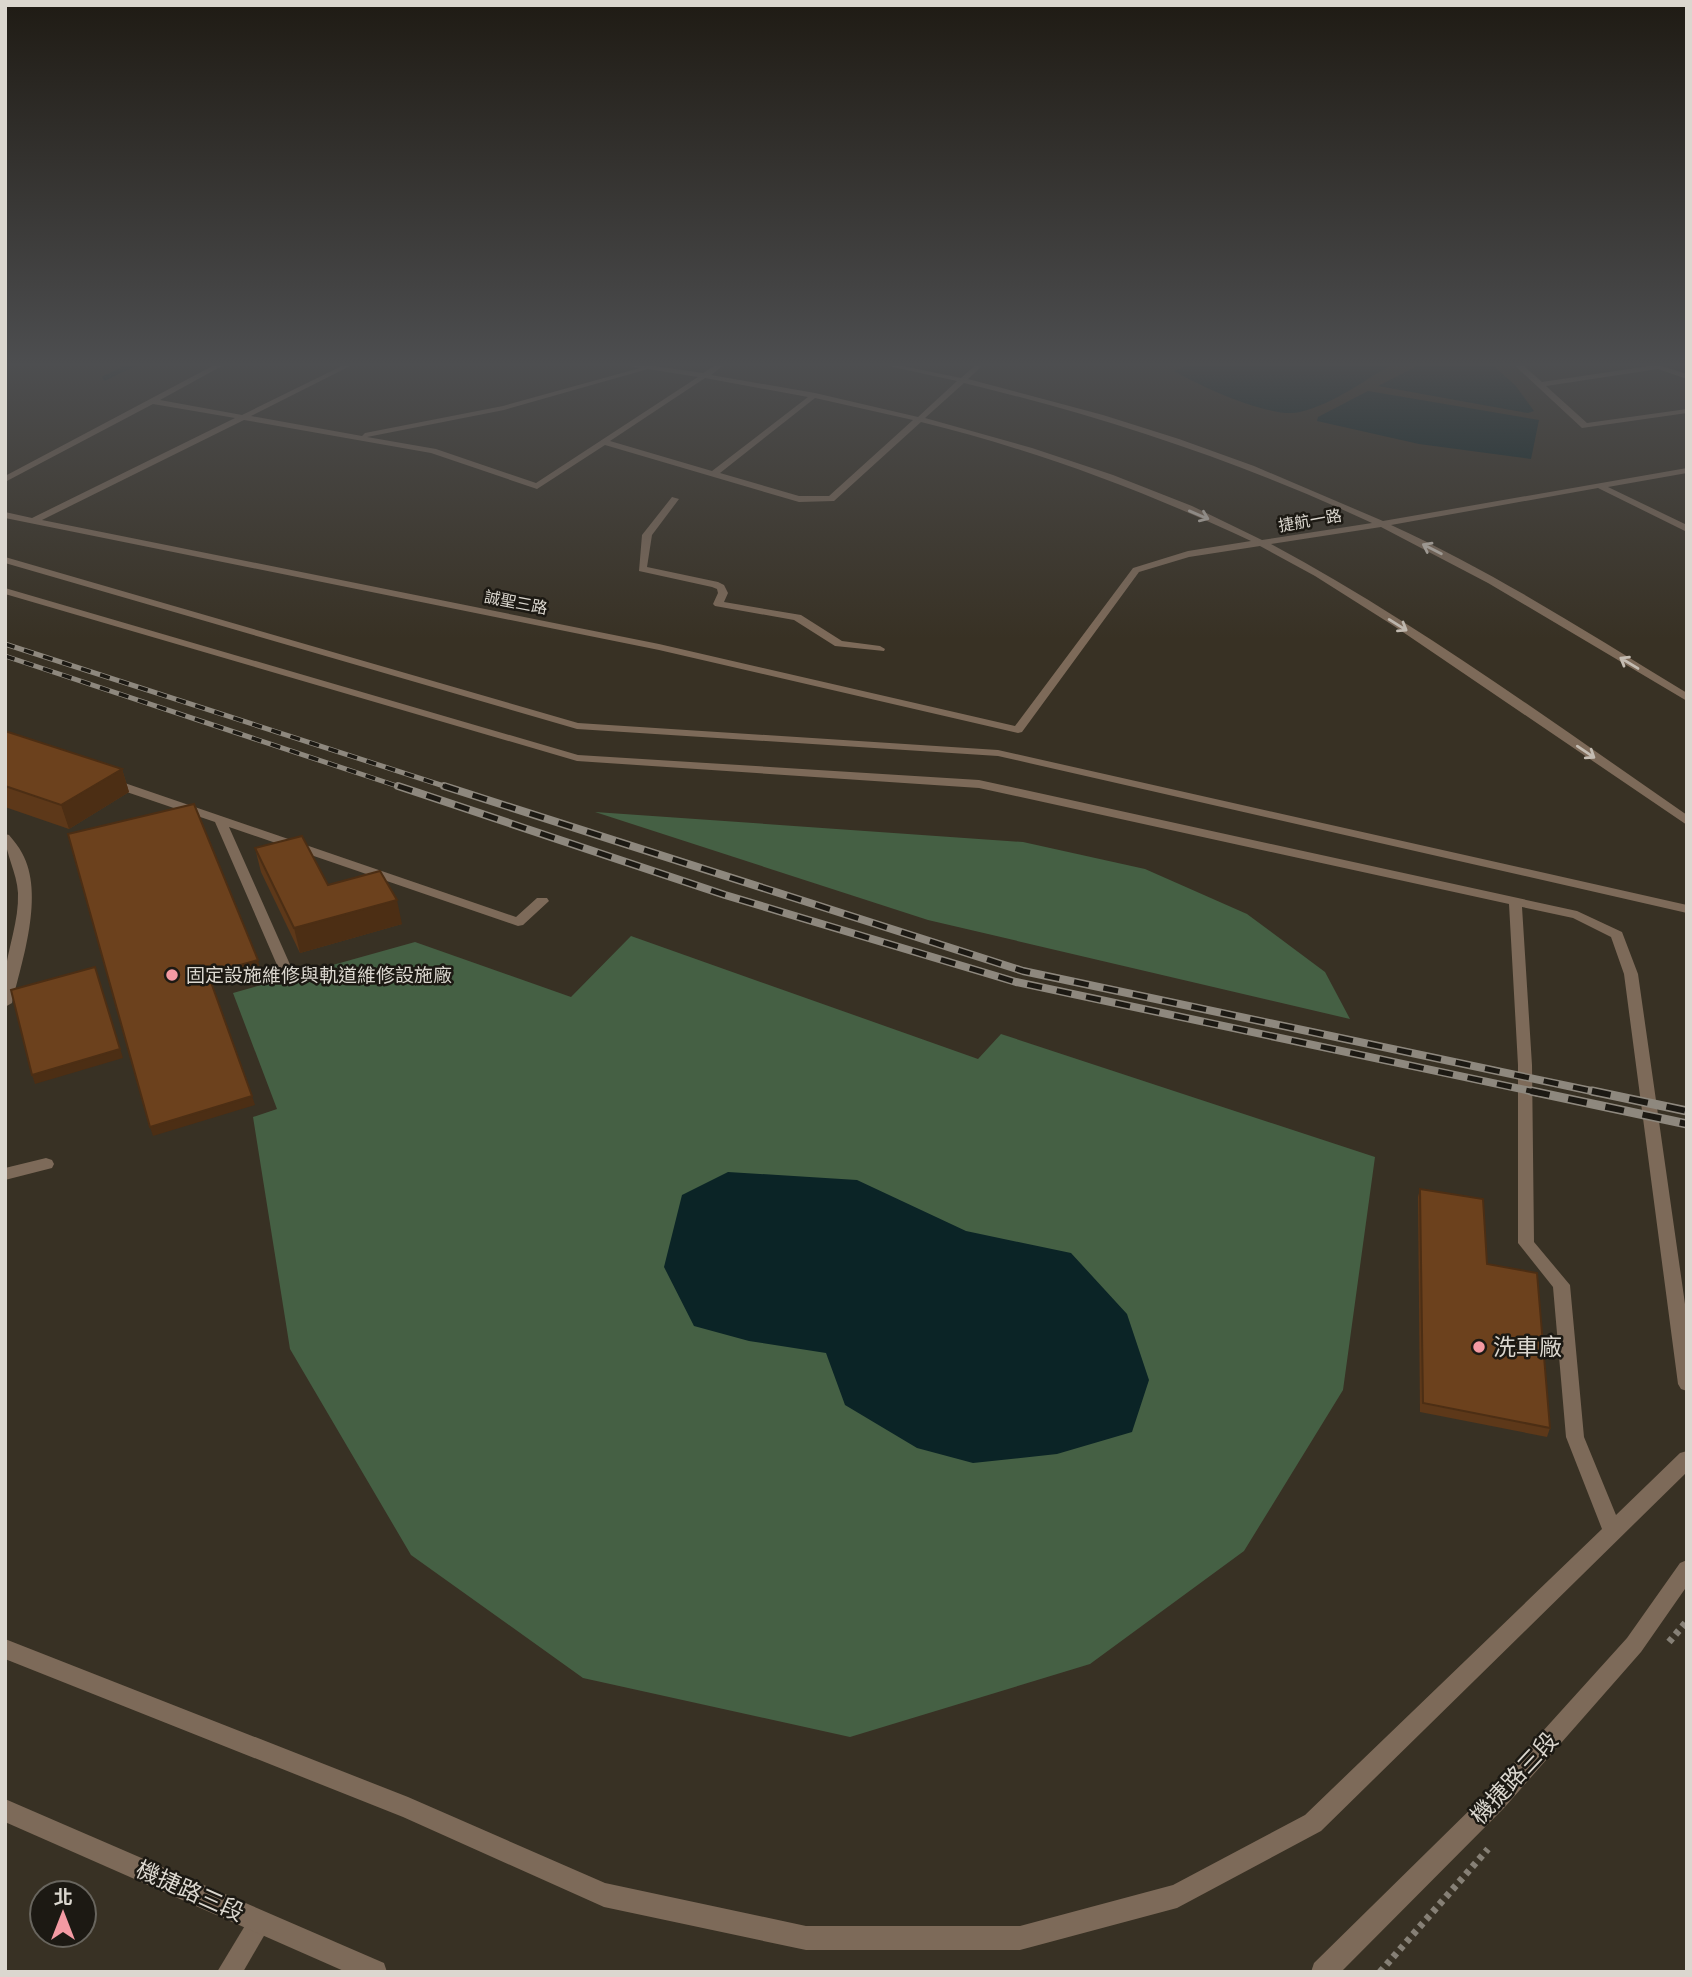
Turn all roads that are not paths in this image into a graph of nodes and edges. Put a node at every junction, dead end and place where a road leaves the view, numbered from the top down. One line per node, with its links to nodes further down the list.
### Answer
1 (53, 454): 12 (street)
2 (167, 454): 16 (street)
3 (443, 454): 4 (street)
4 (585, 454)
5 (646, 454): 11 (street)
6 (739, 454): 11 (street)
7 (881, 454): 11 (street)
8 (1031, 454): 19 (street, one-way to 19)
9 (1208, 454): 17 (street)
10 (1687, 470): 13 (street, 捷航一路)
11 (714, 474)
12 (5, 480)
13 (1598, 485): 17 (street, 捷航一路); 18 (street)
14 (676, 499): 22 (street)
15 (5, 515): 16 (street, 誠聖三路)
16 (32, 521): 24 (street, 誠聖三路)
17 (1382, 524): 19 (street, 捷航一路); 23 (street, one-way to 17)
18 (1687, 529)
19 (1263, 544): 24 (street, 捷航一路); 27 (street, one-way to 27)
20 (5, 560): 31 (street)
21 (5, 591): 30 (street)
22 (880, 649)
23 (1687, 698)
24 (1018, 730)
25 (94, 776): 26 (street)
26 (220, 820): 29 (street); 32 (street)
27 (1687, 821)
28 (5, 838): 33 (street)
29 (542, 901)
30 (1515, 901): 36 (street); 38 (street)
31 (1687, 909)
32 (285, 969)
33 (5, 1003)
34 (46, 1164): 35 (street)
35 (5, 1174)
36 (1687, 1384)
37 (1687, 1459): 38 (street)
38 (1612, 1531): 40 (street)
39 (1687, 1569): 45 (street, 機捷路三段)
40 (5, 1649)
41 (5, 1810): 42 (street, 機捷路三段)
42 (260, 1922): 43 (street); 44 (street, 機捷路三段)
43 (229, 1972)
44 (375, 1972)
45 (1323, 1972)

